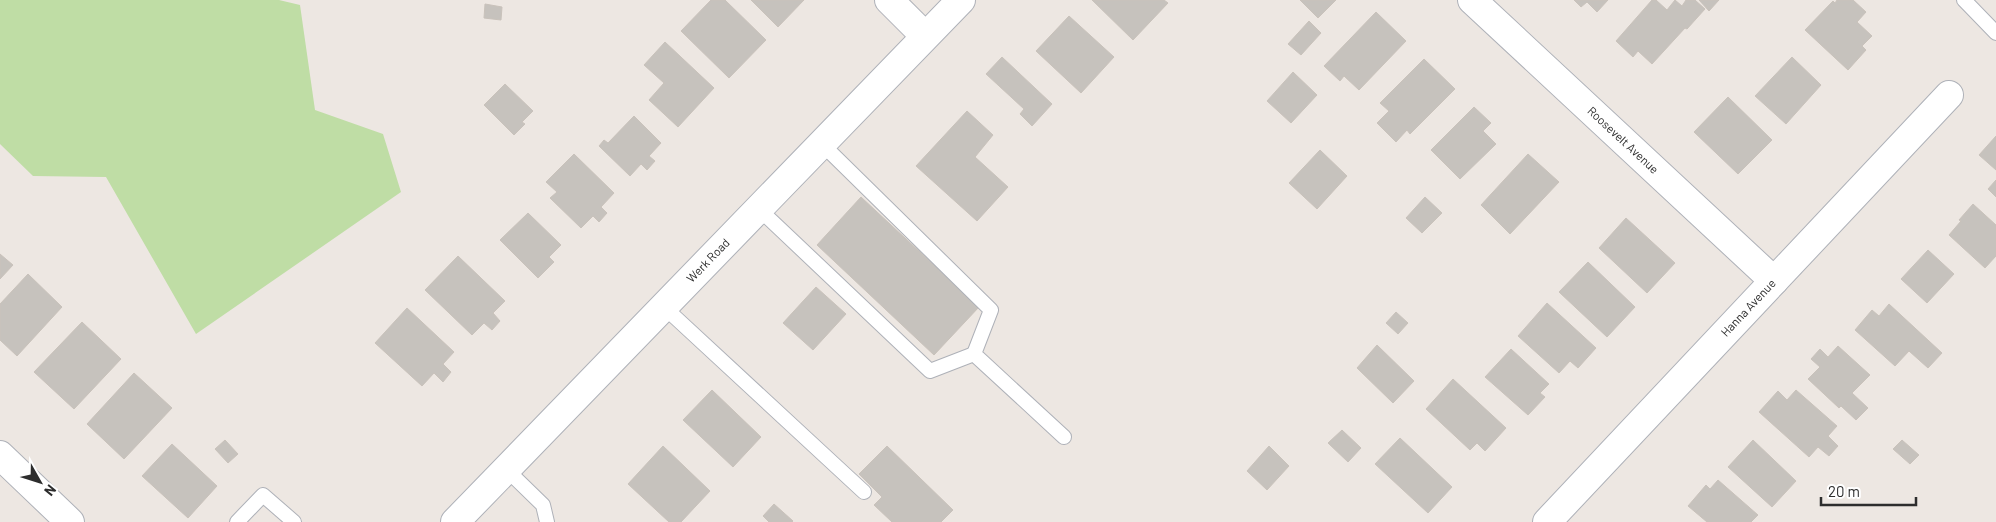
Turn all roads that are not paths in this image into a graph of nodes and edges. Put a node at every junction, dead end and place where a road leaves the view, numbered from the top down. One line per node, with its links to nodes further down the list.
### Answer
1 (889, 0): 6 (street)
2 (961, 0): 6 (street, Werk Road)
3 (1472, 0): 10 (street, Roosevelt Avenue)
4 (1964, 0): 5 (lane)
5 (1996, 33)
6 (925, 36): 8 (street, Werk Road)
7 (1949, 95): 10 (street, Hanna Avenue)
8 (822, 143): 9 (street, Werk Road); 12 (lane)
9 (758, 208): 11 (street, Werk Road); 12 (lane)
10 (1774, 281): 22 (street, Hanna Avenue)
11 (664, 306): 15 (street, Werk Road); 16 (lane)
12 (974, 354): 13 (lane)
13 (1064, 437)
14 (0, 455): 17 (street)
15 (506, 469): 20 (street, Werk Road); 21 (lane)
16 (864, 492)
17 (70, 522)
18 (237, 522): 19 (lane)
19 (294, 522)
20 (455, 522)
21 (547, 522)
22 (1547, 522)

